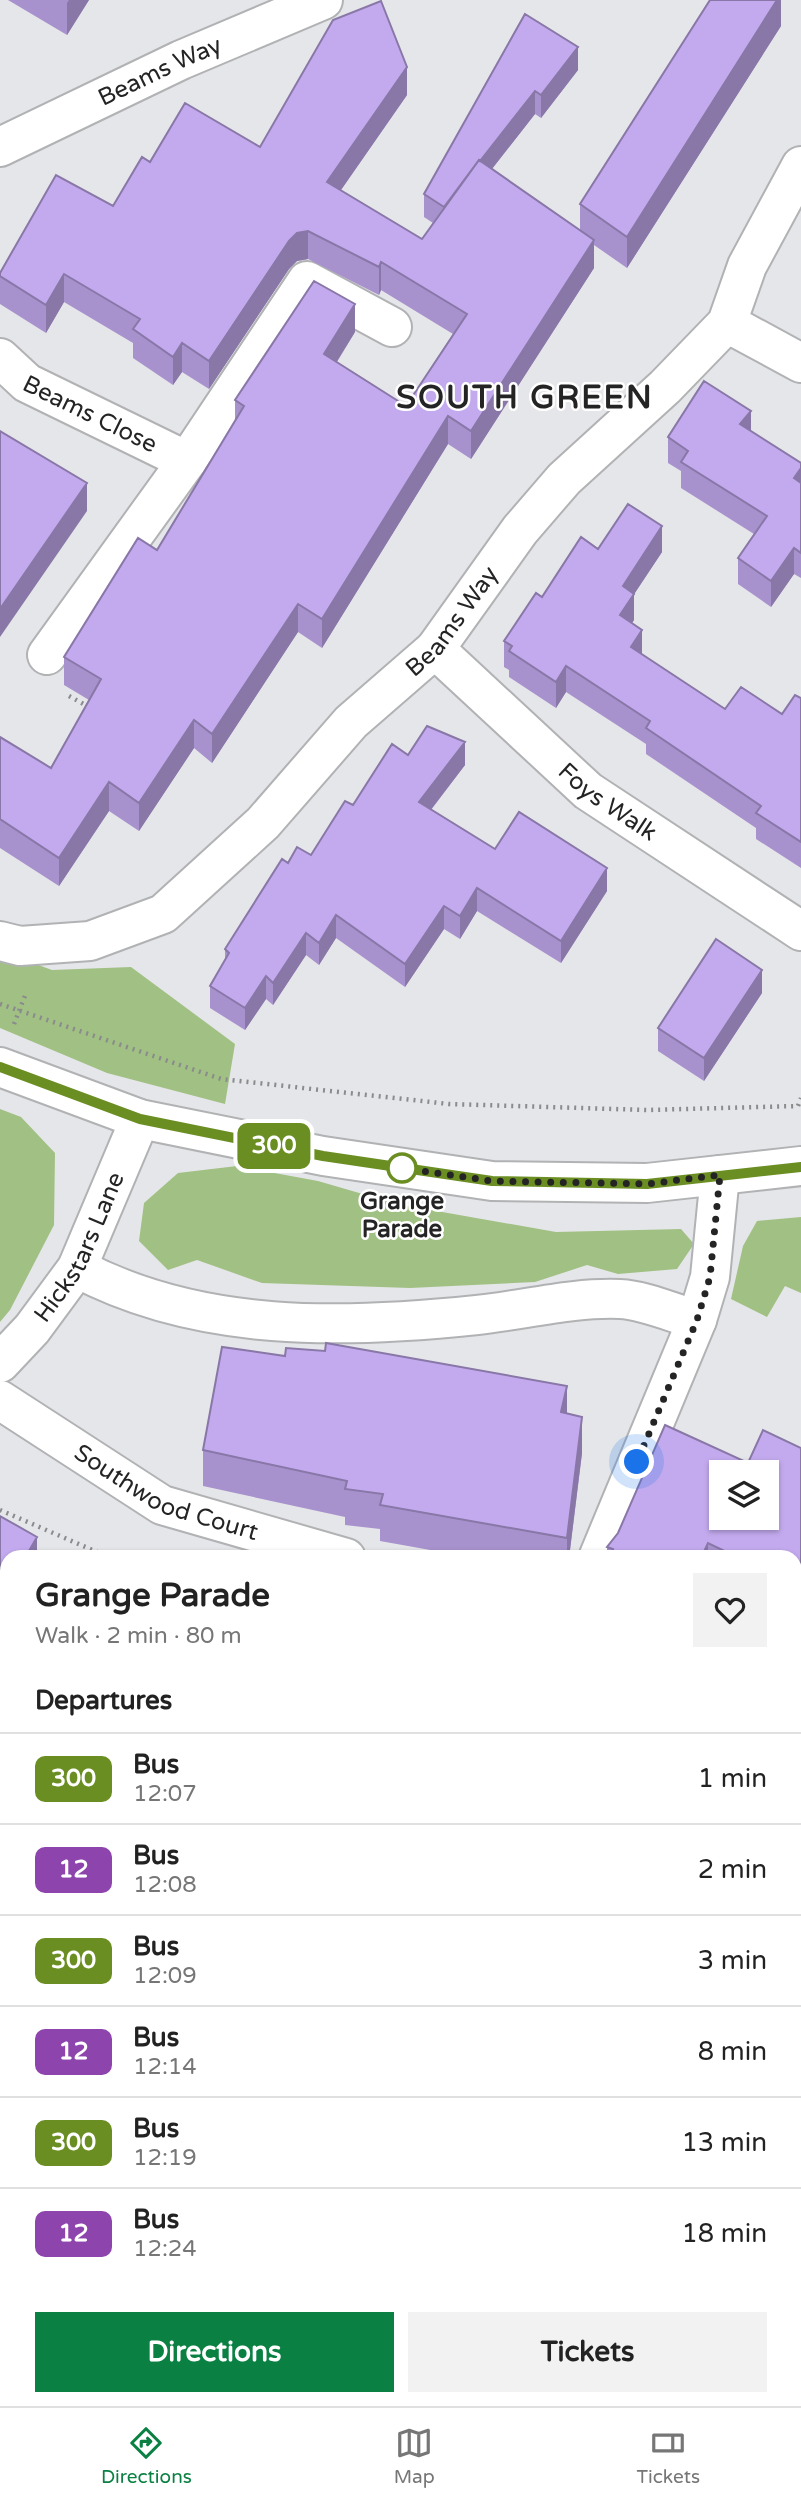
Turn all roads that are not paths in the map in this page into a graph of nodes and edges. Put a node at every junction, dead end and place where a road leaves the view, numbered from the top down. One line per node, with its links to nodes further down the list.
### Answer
1 (323, 0): 2 (street, Beams Way)
2 (0, 147)
3 (801, 166): 4 (street, Beams Way)
4 (727, 323): 7 (street); 9 (street, Beams Way)
5 (392, 327): 8 (street)
6 (0, 358): 8 (street, Beams Close)
7 (801, 363)
8 (187, 461): 10 (street)
9 (435, 649): 11 (street, Foys Walk); 12 (street, Beams Way)
10 (47, 655)
11 (801, 931)
12 (0, 941)
13 (5, 1052): 14 (street)
14 (140, 1119): 16 (street); 17 (street, Hickstars Lane)
15 (801, 1167): 16 (street)
16 (720, 1175): 18 (street)
17 (77, 1268): 18 (street); 19 (street, Hickstars Lane)
18 (697, 1320): 22 (street)
19 (0, 1363)
20 (0, 1400): 21 (street, Southwood Court)
21 (318, 1550)
22 (601, 1550)

